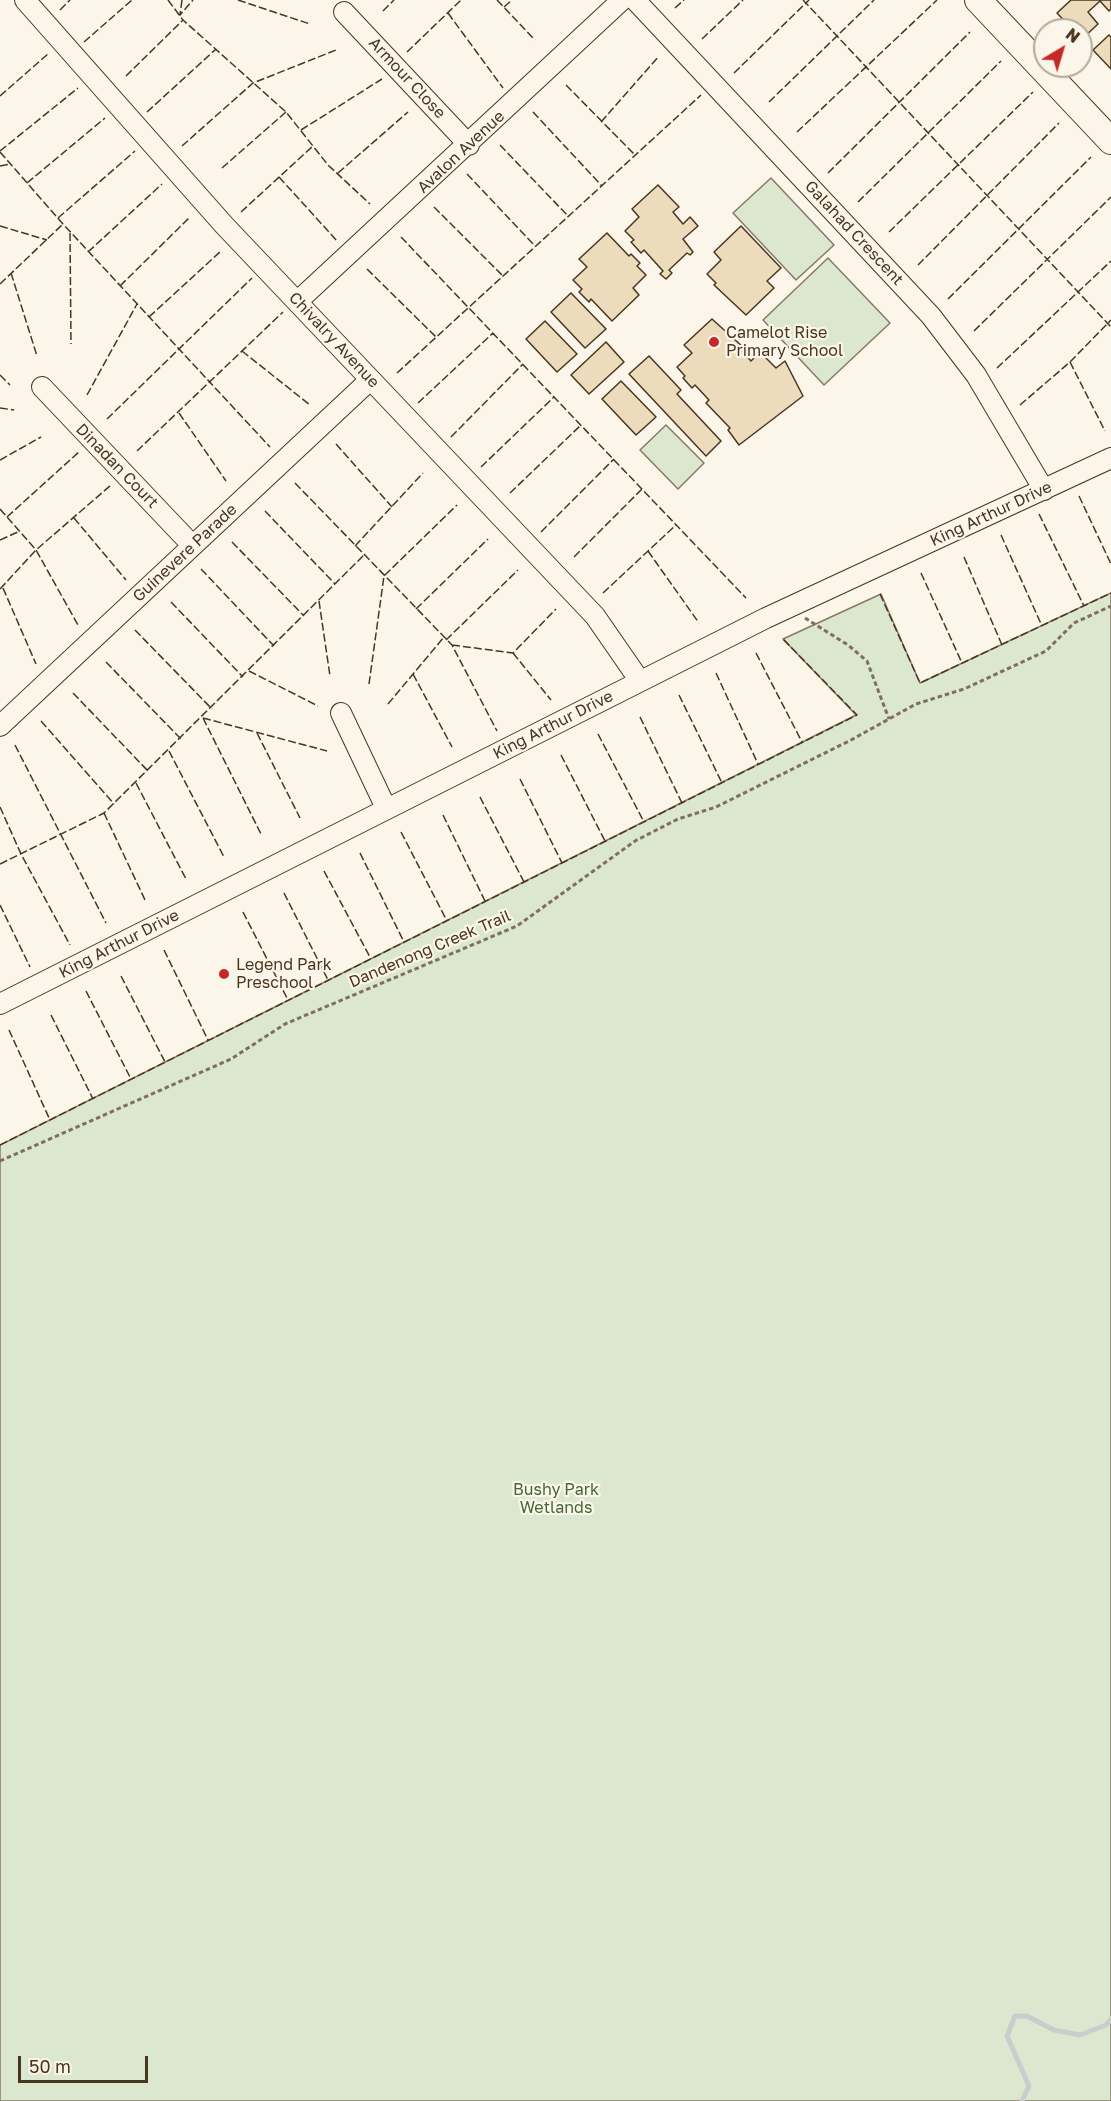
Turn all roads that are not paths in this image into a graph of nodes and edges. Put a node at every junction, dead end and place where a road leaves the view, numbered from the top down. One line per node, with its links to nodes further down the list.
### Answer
1 (25, 0): 8 (street, Chivalry Avenue)
2 (622, 0): 7 (street, Avalon Avenue)
3 (635, 0): 12 (street, Galahad Crescent)
4 (978, 0): 6 (main road)
5 (344, 12): 7 (street, Armour Close)
6 (1111, 141)
7 (469, 145): 8 (street, Avalon Avenue)
8 (298, 301): 9 (street, Chivalry Avenue)
9 (370, 380): 13 (street, Guinevere Parade); 14 (street, Chivalry Avenue)
10 (42, 387): 13 (street, Dinadan Court)
11 (1111, 458): 12 (street, King Arthur Drive)
12 (1044, 490): 14 (street, King Arthur Drive)
13 (192, 545): 16 (street, Guinevere Parade)
14 (640, 681): 17 (street, King Arthur Drive)
15 (341, 713): 17 (street)
16 (0, 726)
17 (386, 808): 18 (street, King Arthur Drive)
18 (0, 1004)

